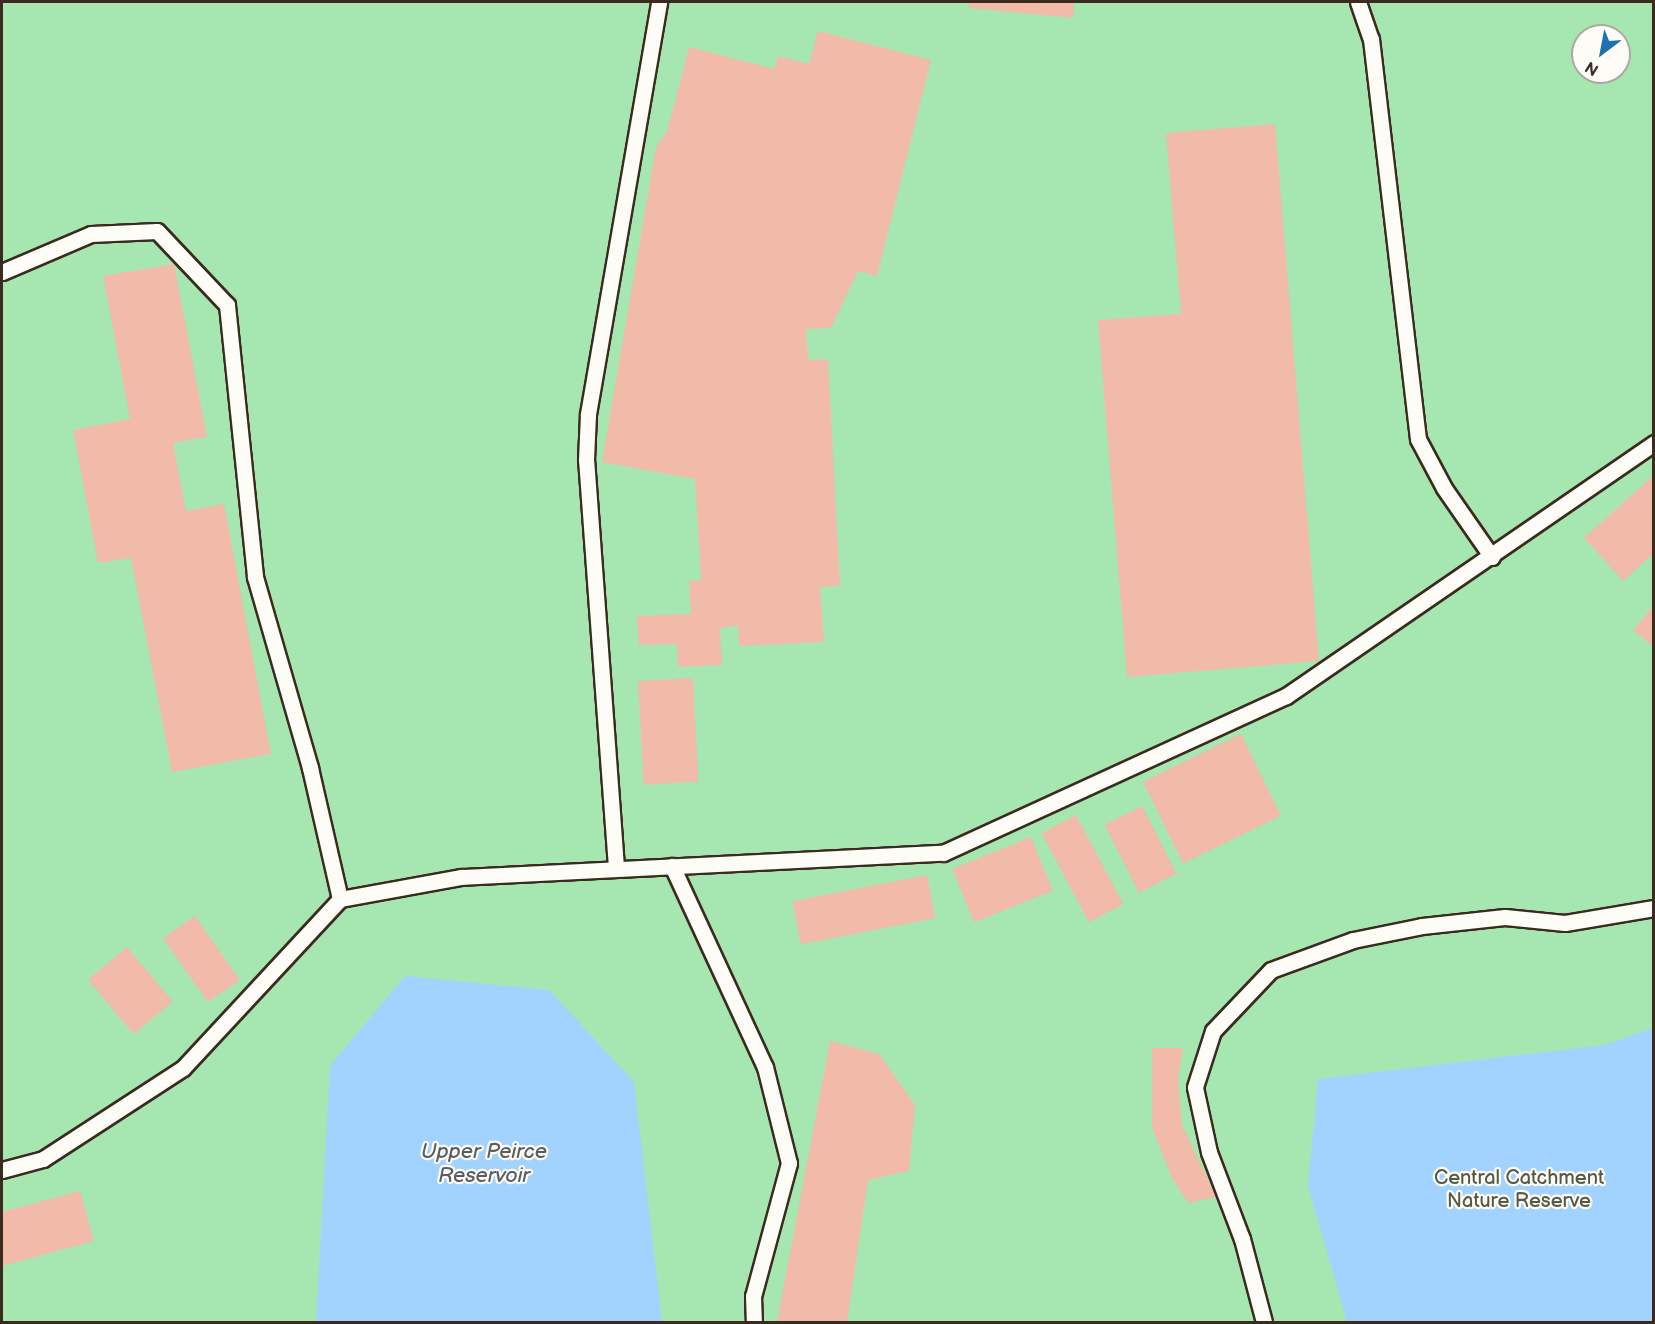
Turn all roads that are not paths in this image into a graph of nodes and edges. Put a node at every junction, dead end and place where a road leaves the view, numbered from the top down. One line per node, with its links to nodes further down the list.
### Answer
1 (659, 2): 7 (lane)
2 (1356, 3): 5 (lane)
3 (2, 272): 8 (lane)
4 (1653, 443): 5 (lane)
5 (1492, 557): 6 (lane)
6 (672, 866): 7 (lane); 11 (lane)
7 (615, 867): 8 (lane)
8 (340, 899): 10 (lane)
9 (1653, 908): 12 (lane)
10 (2, 1170)
11 (754, 1323)
12 (1264, 1323)

